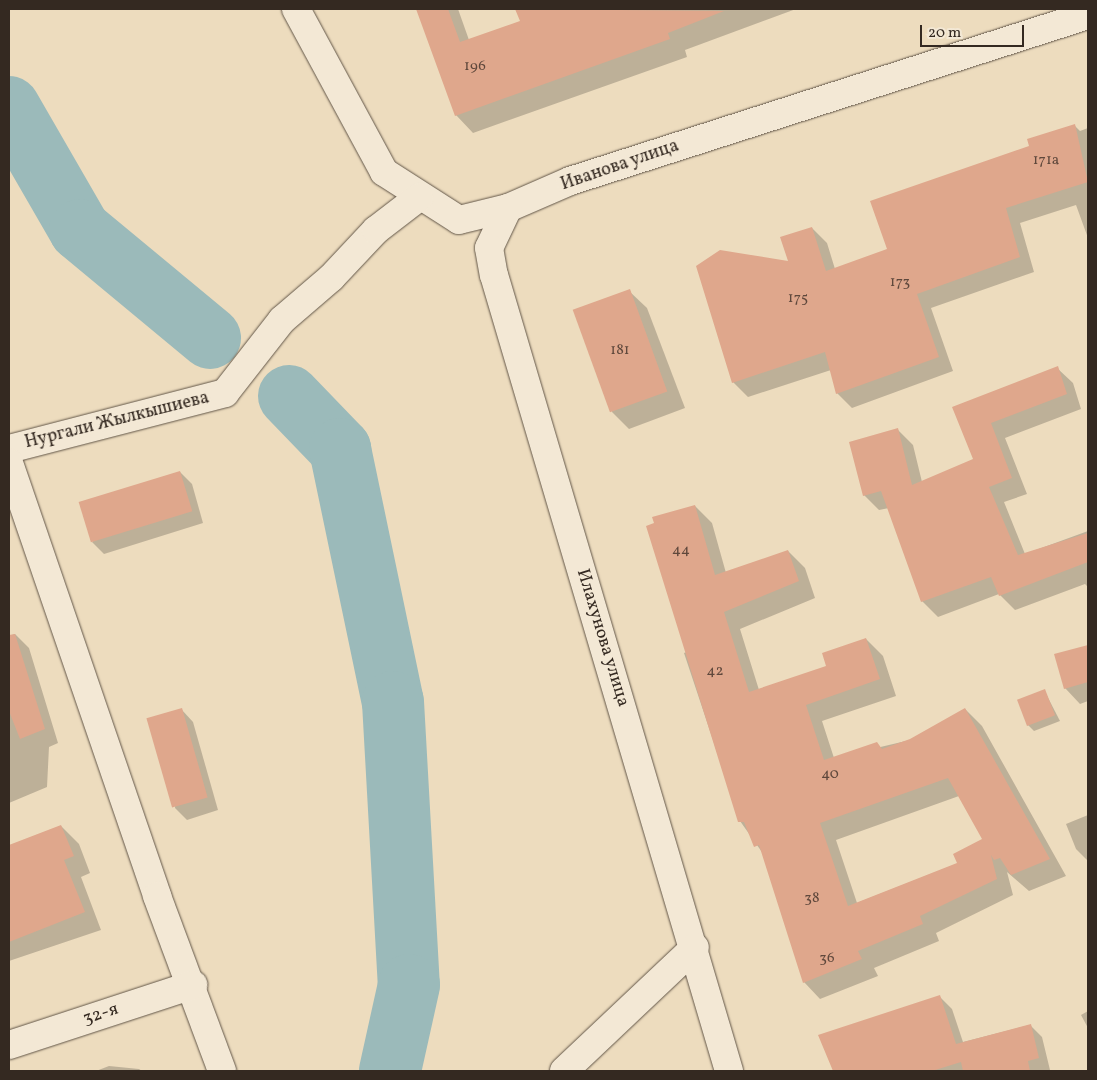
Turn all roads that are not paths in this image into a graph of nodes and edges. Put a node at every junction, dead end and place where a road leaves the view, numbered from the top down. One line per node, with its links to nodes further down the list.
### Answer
1 (296, 9): 3 (street, Иванова улица)
2 (1088, 15): 4 (street, Иванова улица)
3 (419, 197): 4 (street, Иванова улица); 5 (street, Нургали Жылкышиева)
4 (508, 208): 7 (street, Илахунова улица)
5 (9, 449)
6 (9, 463): 8 (street)
7 (695, 947): 11 (street); 12 (street, Илахунова улица)
8 (192, 985): 9 (street, 32-я); 10 (street)
9 (9, 1045)
10 (222, 1071)
11 (564, 1071)
12 (729, 1071)

